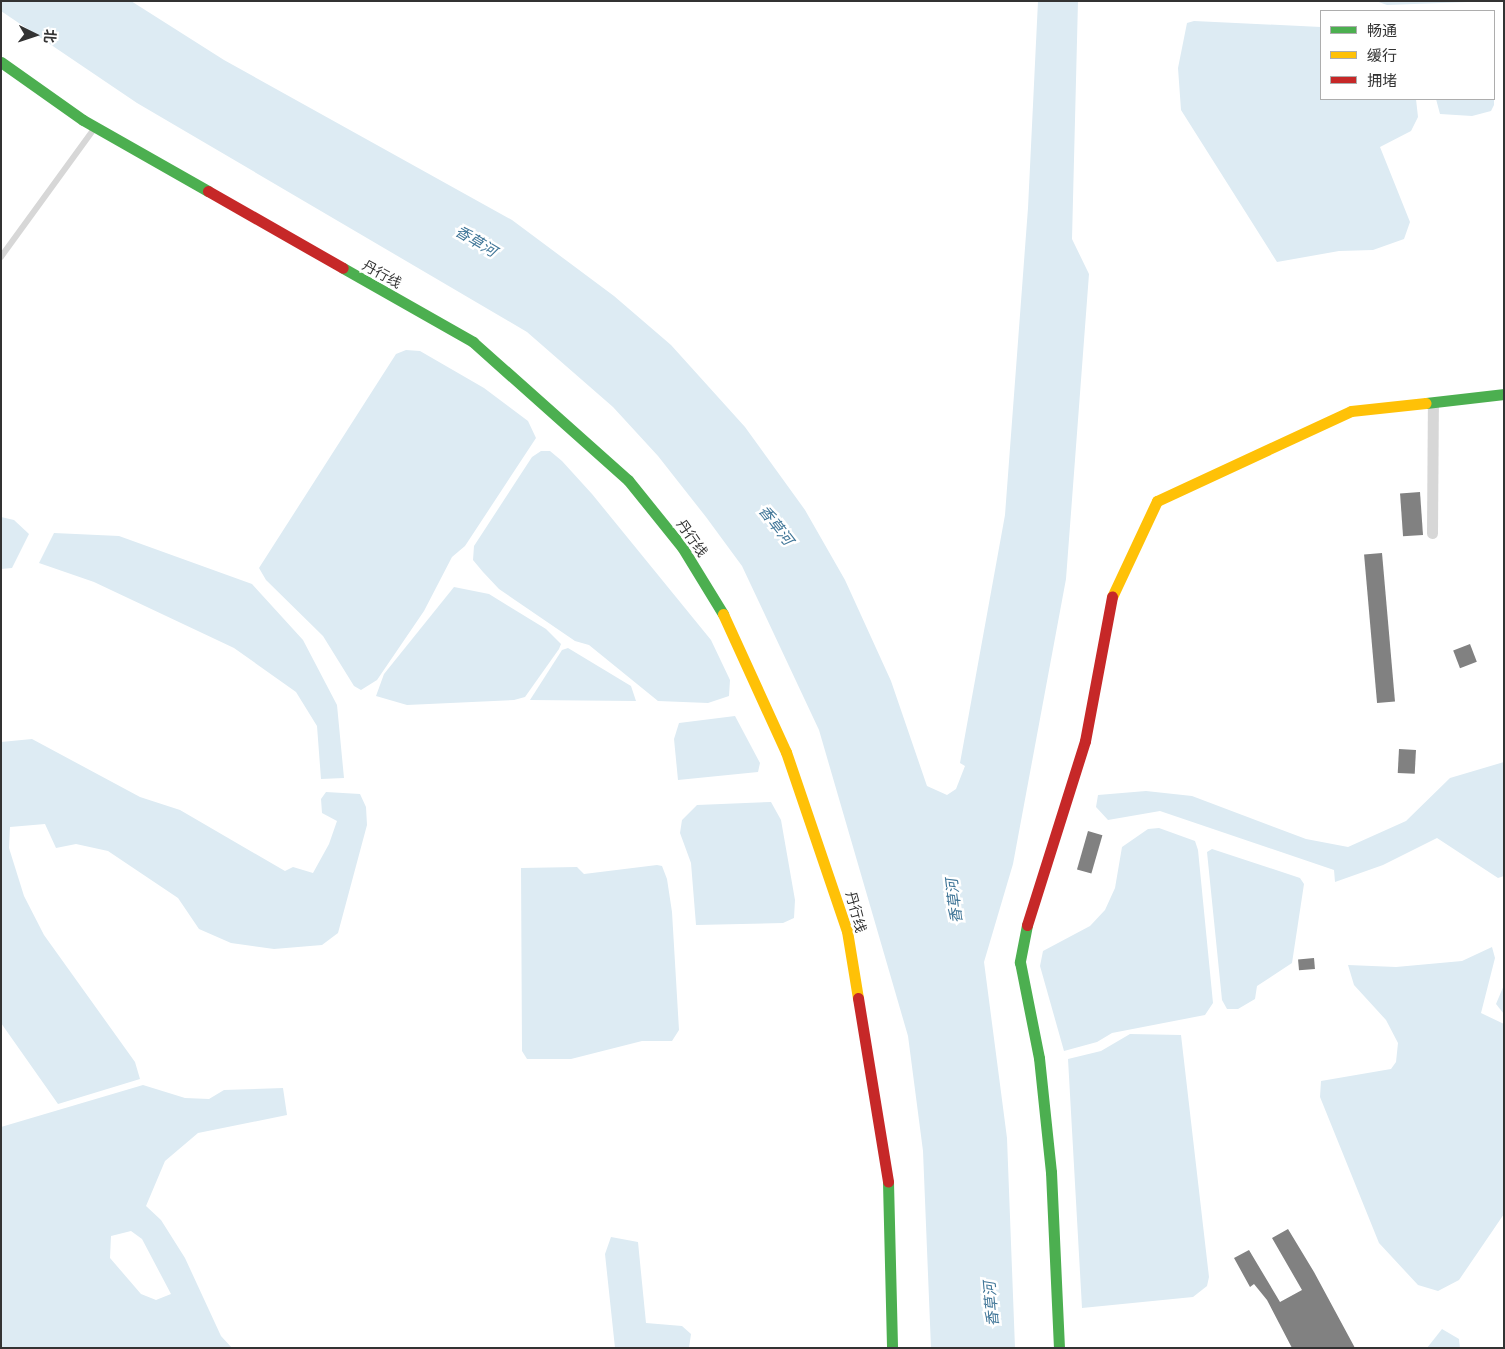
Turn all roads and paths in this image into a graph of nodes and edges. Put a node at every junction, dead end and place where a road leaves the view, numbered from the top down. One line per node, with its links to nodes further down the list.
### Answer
1 (1, 62): 2 (main road, 丹行线)
2 (95, 127): 3 (lane); 7 (main road, 丹行线)
3 (1, 257)
4 (1504, 394): 5 (main road)
5 (1434, 403): 6 (street); 8 (main road)
6 (1432, 533)
7 (892, 1348)
8 (1059, 1348)

